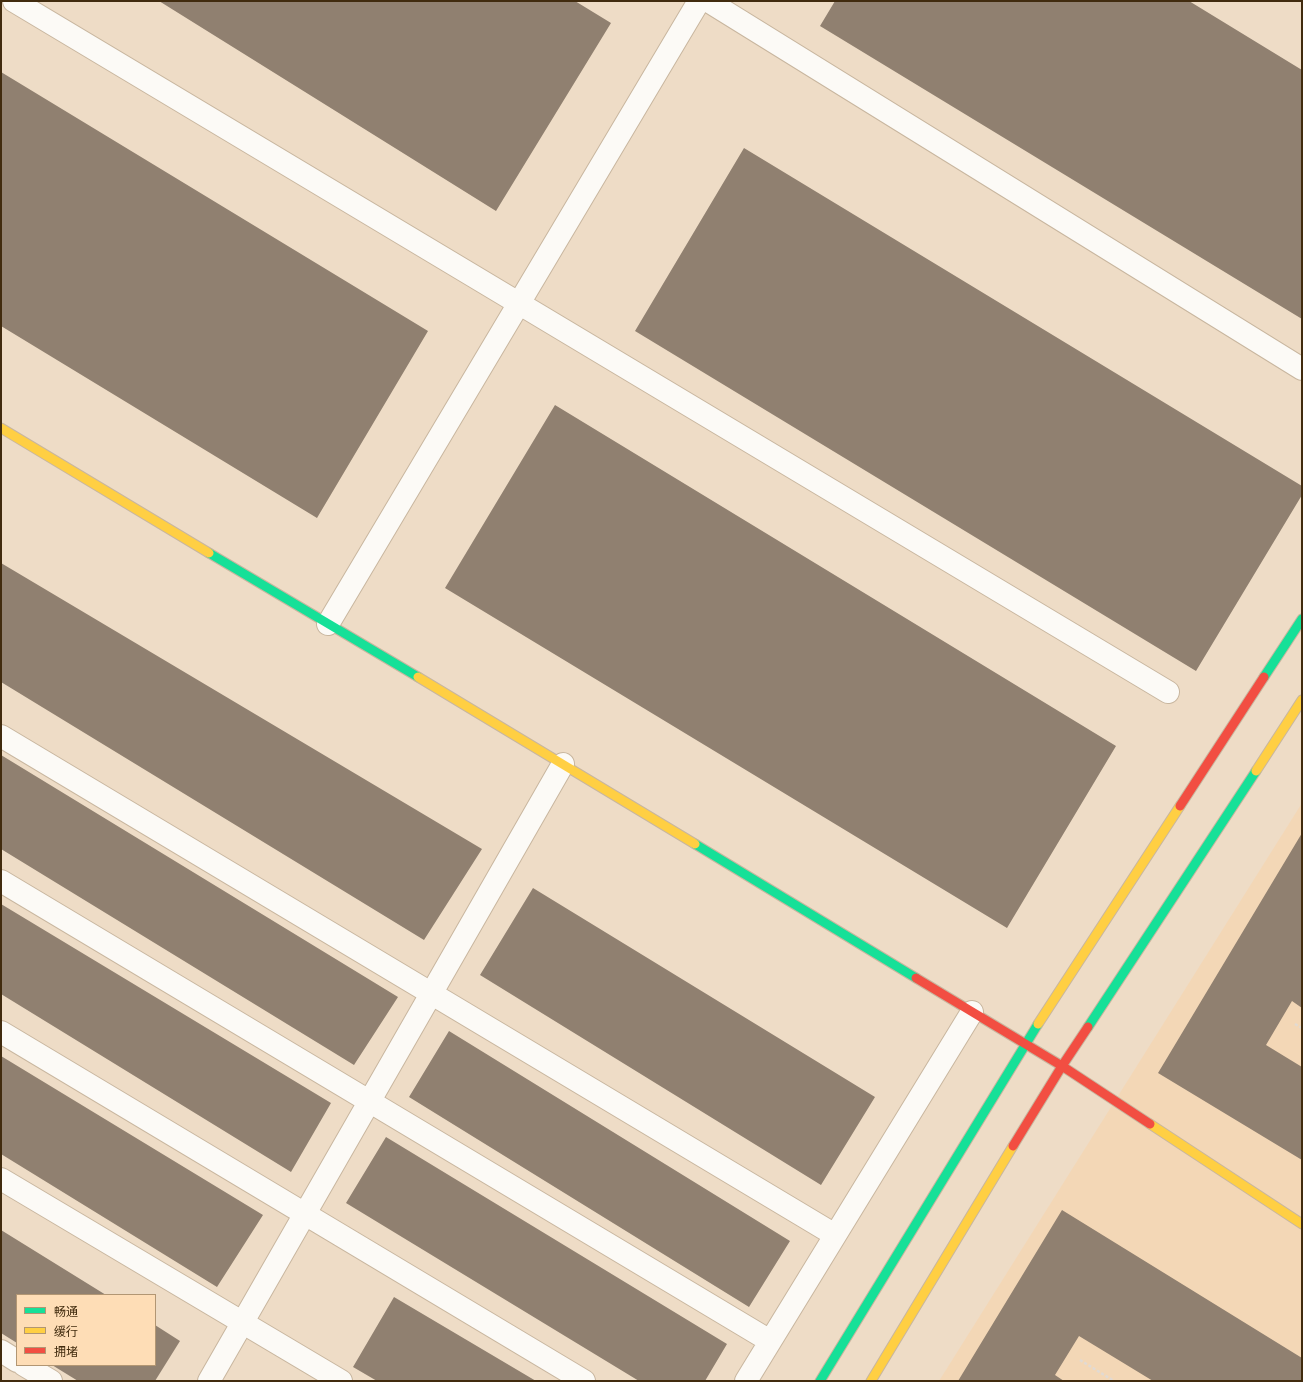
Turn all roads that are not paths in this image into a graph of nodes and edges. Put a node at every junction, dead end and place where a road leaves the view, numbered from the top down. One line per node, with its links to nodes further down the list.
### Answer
1 (14, 1): 4 (street)
2 (698, 1): 4 (street)
3 (708, 1): 5 (street)
4 (519, 303): 8 (street); 9 (street)
5 (1302, 368)
6 (1, 428): 8 (main road)
7 (1302, 619): 17 (main road)
8 (328, 624): 12 (main road)
9 (1168, 692)
10 (1302, 700): 18 (main road)
11 (1, 736): 14 (street)
12 (563, 764): 14 (street); 15 (main road)
13 (1, 881): 19 (street)
14 (432, 994): 19 (street); 23 (street)
15 (972, 1012): 17 (main road); 23 (street)
16 (1, 1032): 21 (street)
17 (1025, 1043): 18 (main road); 34 (main road)
18 (1062, 1066): 22 (main road); 35 (main road)
19 (370, 1101): 21 (street); 25 (street)
20 (1, 1179): 24 (street)
21 (305, 1214): 24 (street); 32 (street)
22 (1302, 1224)
23 (835, 1236): 25 (street)
24 (242, 1323): 30 (street); 31 (street)
25 (770, 1341): 33 (street)
26 (1, 1351): 27 (street)
27 (16, 1359)
28 (26, 1366): 29 (street)
29 (51, 1381)
30 (209, 1381)
31 (340, 1381)
32 (584, 1381)
33 (746, 1381)
34 (820, 1381)
35 (871, 1381)

